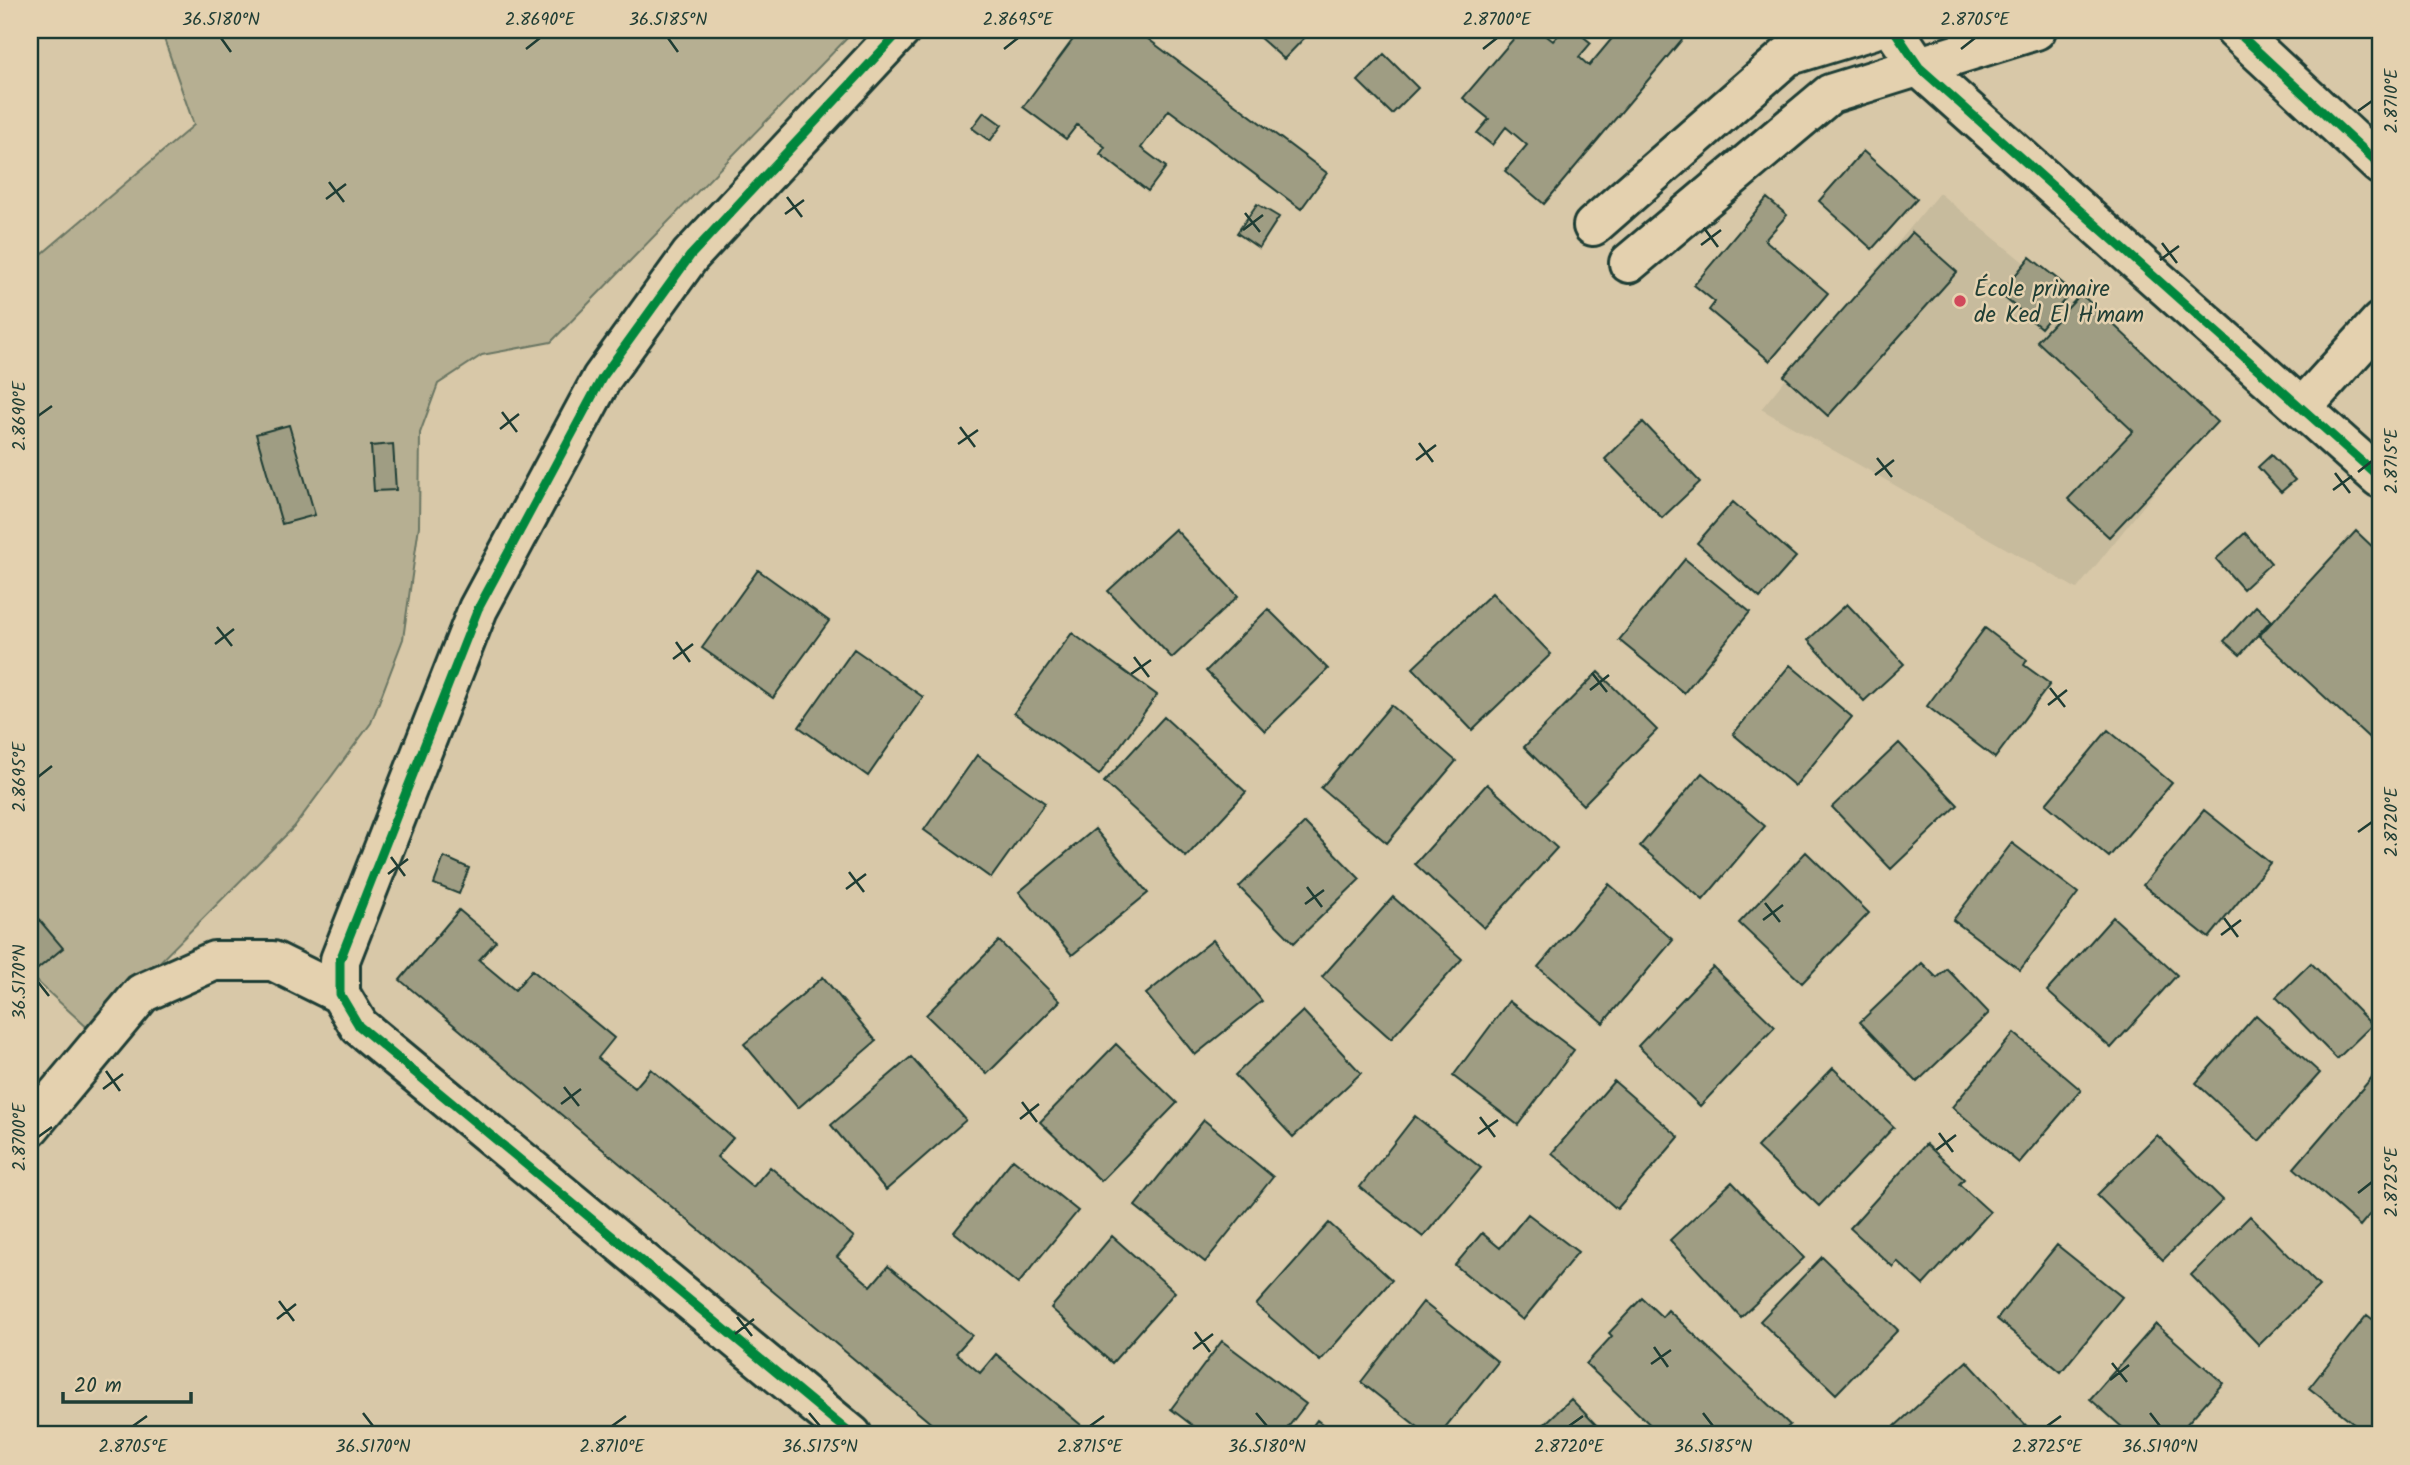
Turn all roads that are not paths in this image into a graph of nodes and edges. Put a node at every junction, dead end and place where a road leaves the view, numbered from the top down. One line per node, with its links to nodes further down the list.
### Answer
1 (901, 30): 13 (street)
2 (1872, 30): 8 (street)
3 (1894, 30): 6 (street)
4 (2036, 30): 6 (street)
5 (2235, 30): 7 (street)
6 (1919, 67): 9 (street); 11 (street)
7 (2380, 164)
8 (1593, 226)
9 (1629, 263)
10 (2380, 323): 11 (street)
11 (2302, 408): 12 (street)
12 (2380, 478)
13 (340, 994): 14 (street); 15 (street)
14 (30, 1127)
15 (852, 1435)

